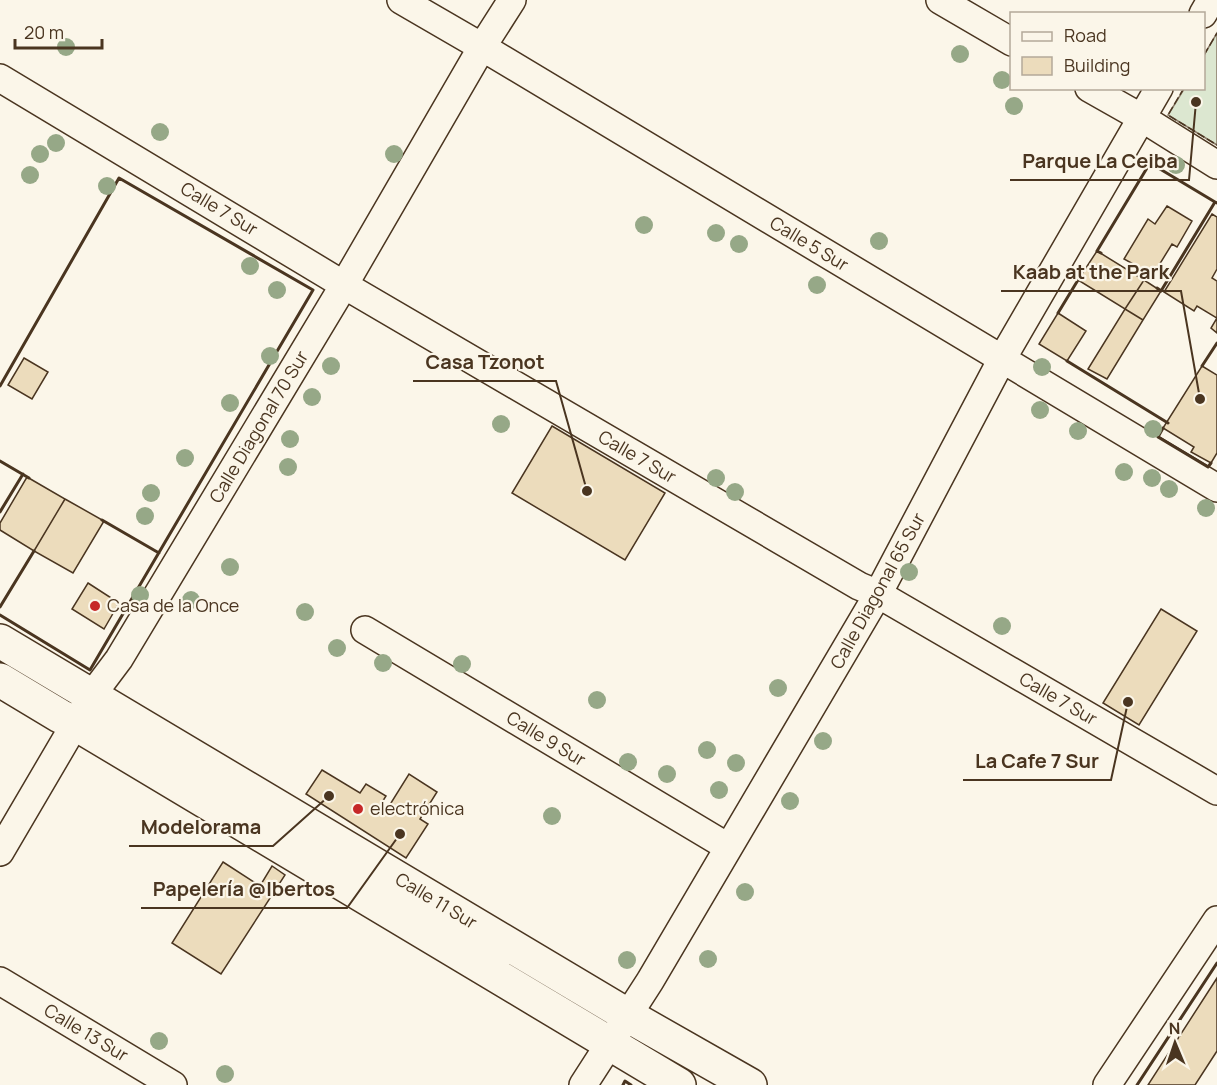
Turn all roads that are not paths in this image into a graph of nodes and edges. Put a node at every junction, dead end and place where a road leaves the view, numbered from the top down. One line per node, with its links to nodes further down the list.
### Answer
1 (401, 0): 5 (street, Calle 5 Sur)
2 (512, 0): 5 (street, Calle Diagonal 70 Sur)
3 (940, 0): 4 (street)
4 (1010, 41)
5 (482, 47): 11 (street, Calle Diagonal 70 Sur); 12 (street, Calle 5 Sur)
6 (0, 78): 11 (street, Calle 7 Sur)
7 (1093, 90): 9 (street)
8 (1158, 90): 9 (street, Calle Diagonal 65 Sur)
9 (1142, 118): 10 (street); 12 (street, Calle Diagonal 65 Sur)
10 (1217, 165)
11 (344, 285): 14 (street, Calle 7 Sur); 18 (street, Calle Diagonal 70 Sur)
12 (1002, 359): 13 (street, Calle 5 Sur); 14 (street, Calle Diagonal 65 Sur)
13 (1217, 488)
14 (878, 594): 20 (street, Calle 7 Sur); 21 (street, Calle Diagonal 65 Sur)
15 (365, 630): 21 (street, Calle 9 Sur)
16 (0, 641): 18 (main road, Calle 11 Sur)
17 (0, 680): 19 (main road, Calle 11 Sur)
18 (92, 695): 19 (street, Calle Diagonal 70 Sur); 25 (main road, Calle 11 Sur)
19 (76, 724): 22 (street, Calle Diagonal 70 Sur); 26 (main road, Calle 11 Sur)
20 (1217, 790)
21 (728, 848): 25 (street, Calle Diagonal 65 Sur)
22 (0, 852)
23 (1217, 920): 31 (street)
24 (0, 981): 27 (street, Calle 13 Sur)
25 (627, 1015): 26 (street, Calle Diagonal 65 Sur); 30 (main road, Calle 11 Sur)
26 (609, 1044): 28 (street, Calle Diagonal 65 Sur); 29 (main road, Calle 11 Sur)
27 (173, 1085)
28 (583, 1085)
29 (679, 1085)
30 (750, 1085)
31 (1107, 1085)

